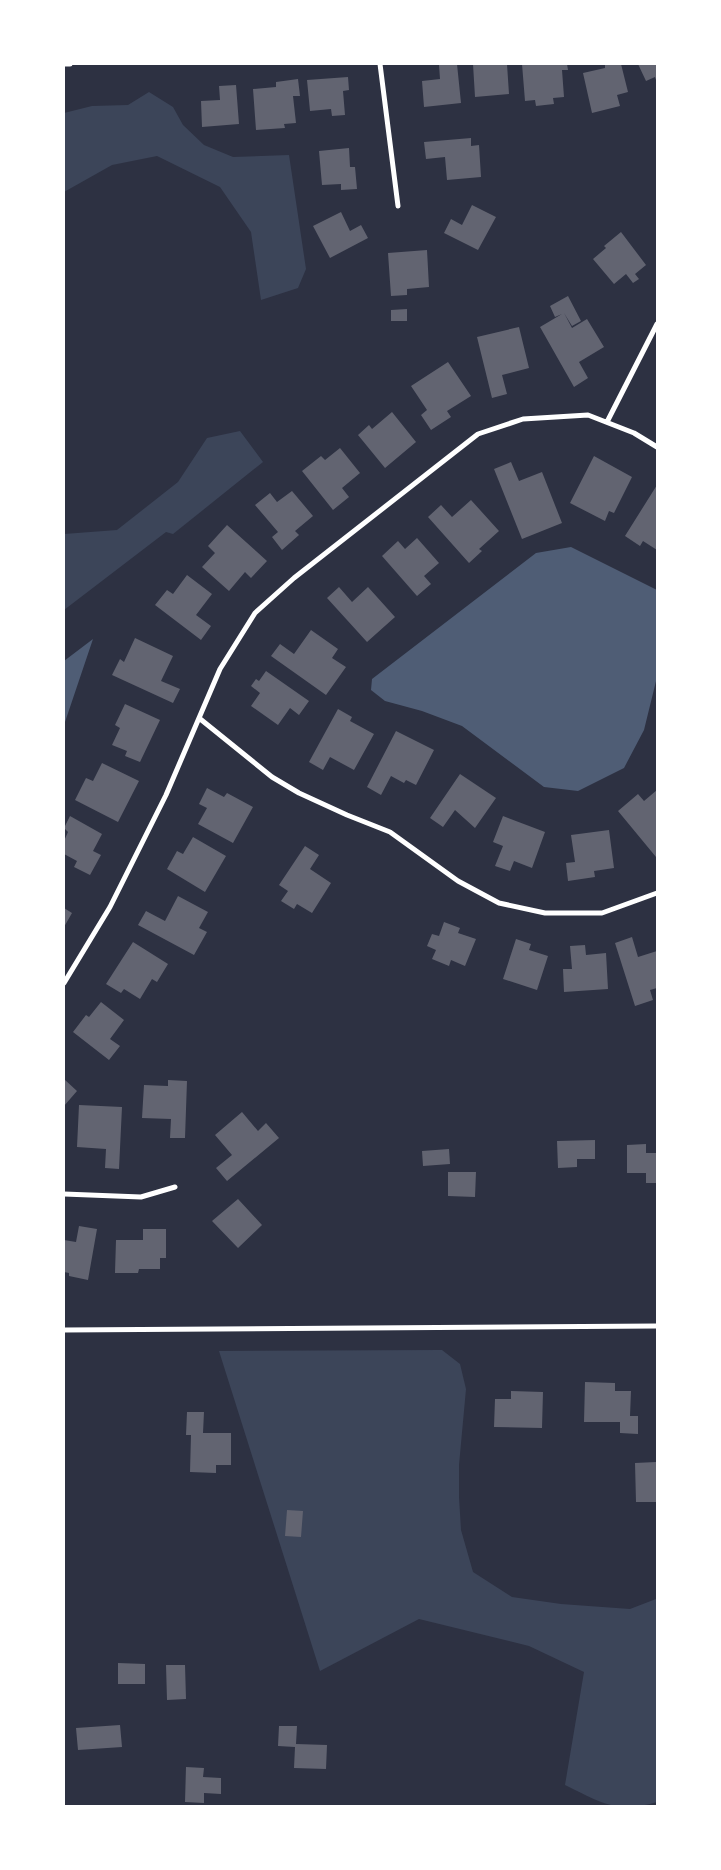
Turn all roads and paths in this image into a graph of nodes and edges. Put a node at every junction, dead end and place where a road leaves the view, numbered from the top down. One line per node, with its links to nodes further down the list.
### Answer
1 (64, 64): 2 (street)
2 (70, 64)
3 (380, 64): 4 (street)
4 (398, 206)
5 (657, 324): 6 (street)
6 (607, 422): 7 (street); 8 (street)
7 (657, 447)
8 (199, 718): 9 (street); 10 (street)
9 (657, 892)
10 (64, 983)
11 (175, 1186): 12 (street)
12 (64, 1194)
13 (657, 1326): 14 (street)
14 (64, 1330)

